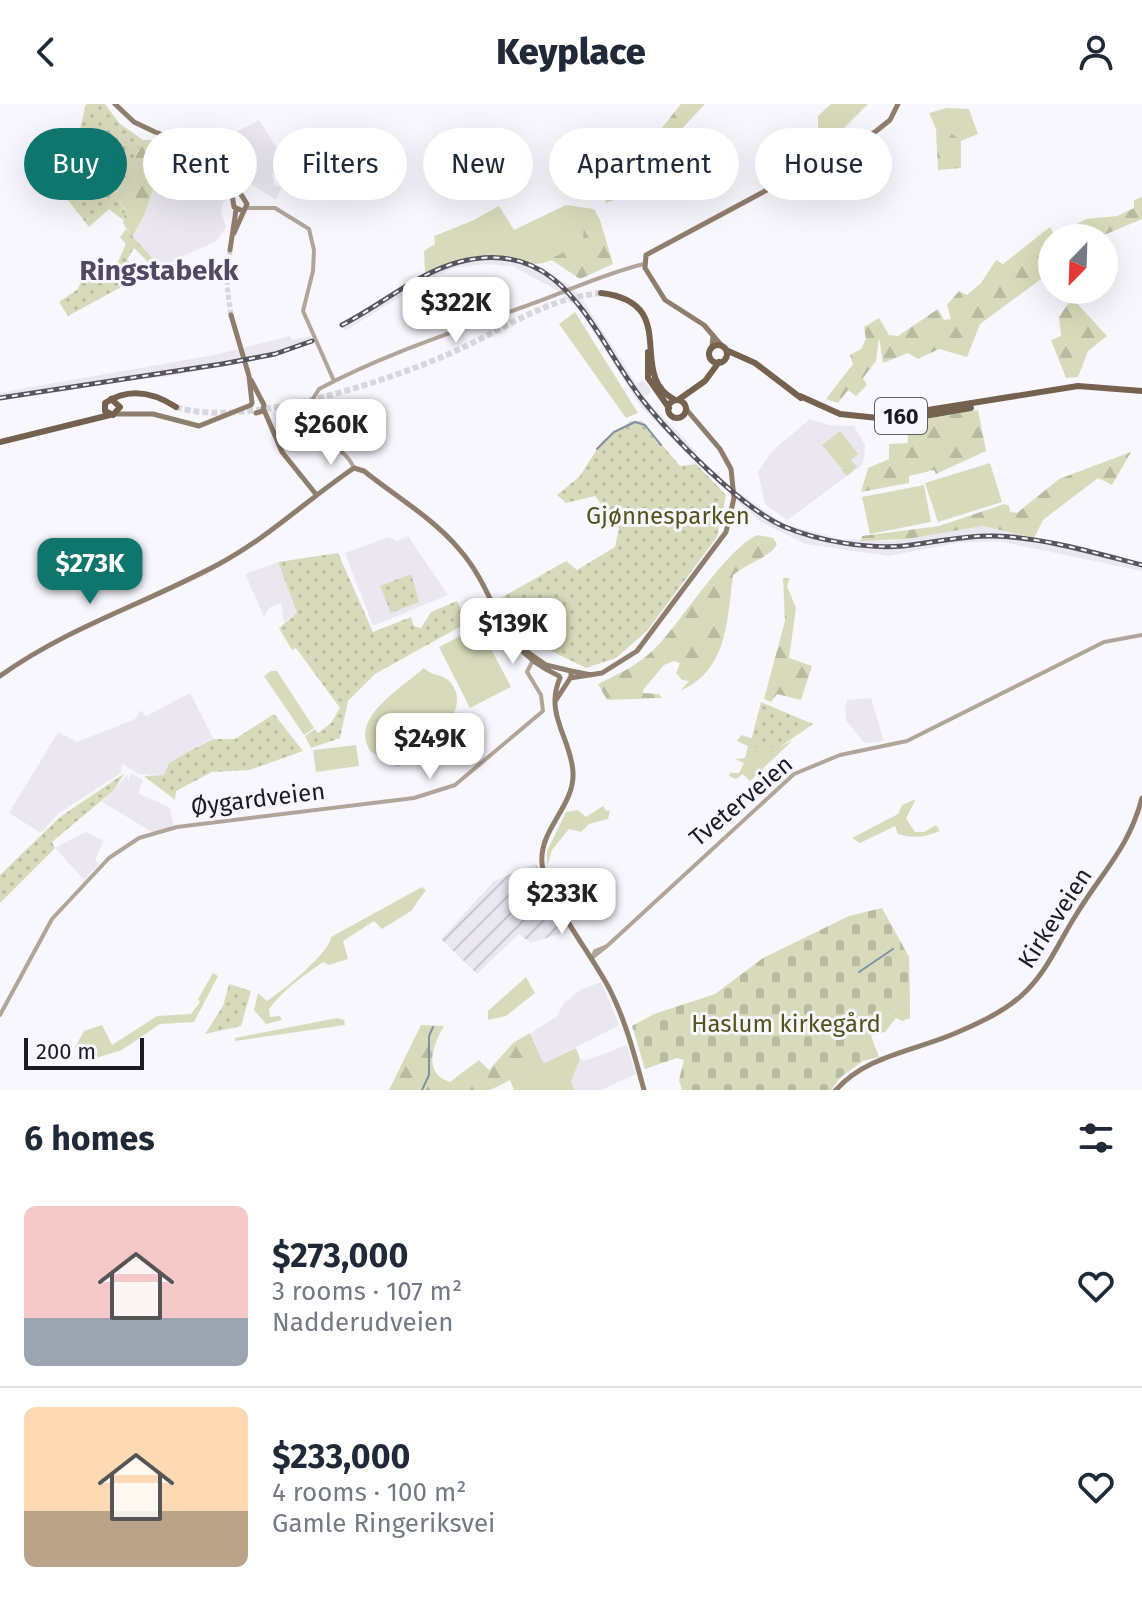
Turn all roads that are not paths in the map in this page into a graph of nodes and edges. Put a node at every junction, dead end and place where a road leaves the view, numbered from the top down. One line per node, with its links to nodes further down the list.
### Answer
1 (115, 104): 3 (main road)
2 (898, 104): 13 (main road)
3 (147, 128)
4 (241, 200): 7 (main road)
5 (245, 200): 9 (main road)
6 (247, 200): 8 (street)
7 (233, 202): 10 (main road)
8 (262, 206): 9 (street); 22 (street)
9 (245, 209): 10 (main road); 11 (main road)
10 (236, 210): 11 (main road)
11 (234, 233): 12 (main road)
12 (230, 250)
13 (644, 266): 16 (main road); 22 (street)
14 (601, 293): 17 (main road)
15 (231, 315): 23 (main road)
16 (713, 334): 18 (main road); 19 (main road)
17 (651, 341): 27 (main road); 32 (main road)
18 (712, 348): 19 (main road); 21 (main road)
19 (724, 348): 20 (main road, 160); 21 (main road)
20 (739, 356): 21 (main road); 25 (main road, 160)
21 (719, 361): 24 (main road)
22 (334, 381): 44 (street)
23 (251, 384): 28 (main road); 29 (main road)
24 (692, 391): 27 (main road); 33 (main road)
25 (1142, 391)
26 (111, 399): 30 (main road); 31 (main road); 31 (main road)
27 (676, 400): 32 (main road); 33 (main road)
28 (261, 401): 29 (main road); 34 (main road)
29 (252, 404): 36 (main road); 37 (main road)
30 (104, 405): 38 (main road); 40 (main road)
31 (120, 406): 35 (main road); 38 (main road)
32 (669, 408): 39 (main road)
33 (686, 408): 39 (main road); 41 (main road)
34 (264, 410): 36 (main road); 42 (main road)
35 (136, 413): 37 (main road); 38 (main road)
36 (255, 413): 37 (main road); 42 (main road)
37 (237, 414)
38 (112, 415): 40 (main road)
39 (681, 417): 41 (main road)
40 (90, 422): 43 (main road)
41 (700, 428): 51 (main road)
42 (270, 429): 45 (main road)
43 (0, 442)
44 (354, 468): 45 (main road); 47 (main road)
45 (315, 493): 50 (main road)
46 (1142, 635): 54 (street, Tveterveien)
47 (533, 661): 48 (main road); 52 (main road); 55 (street, Øygardveien)
48 (561, 669): 49 (main road); 52 (main road)
49 (571, 671): 51 (main road); 52 (main road)
50 (0, 676)
51 (592, 676): 52 (main road)
52 (564, 678): 54 (main road)
53 (1142, 798): 57 (main road, Kirkeveien)
54 (592, 958): 56 (main road)
55 (0, 1015)
56 (644, 1090)
57 (836, 1090)

